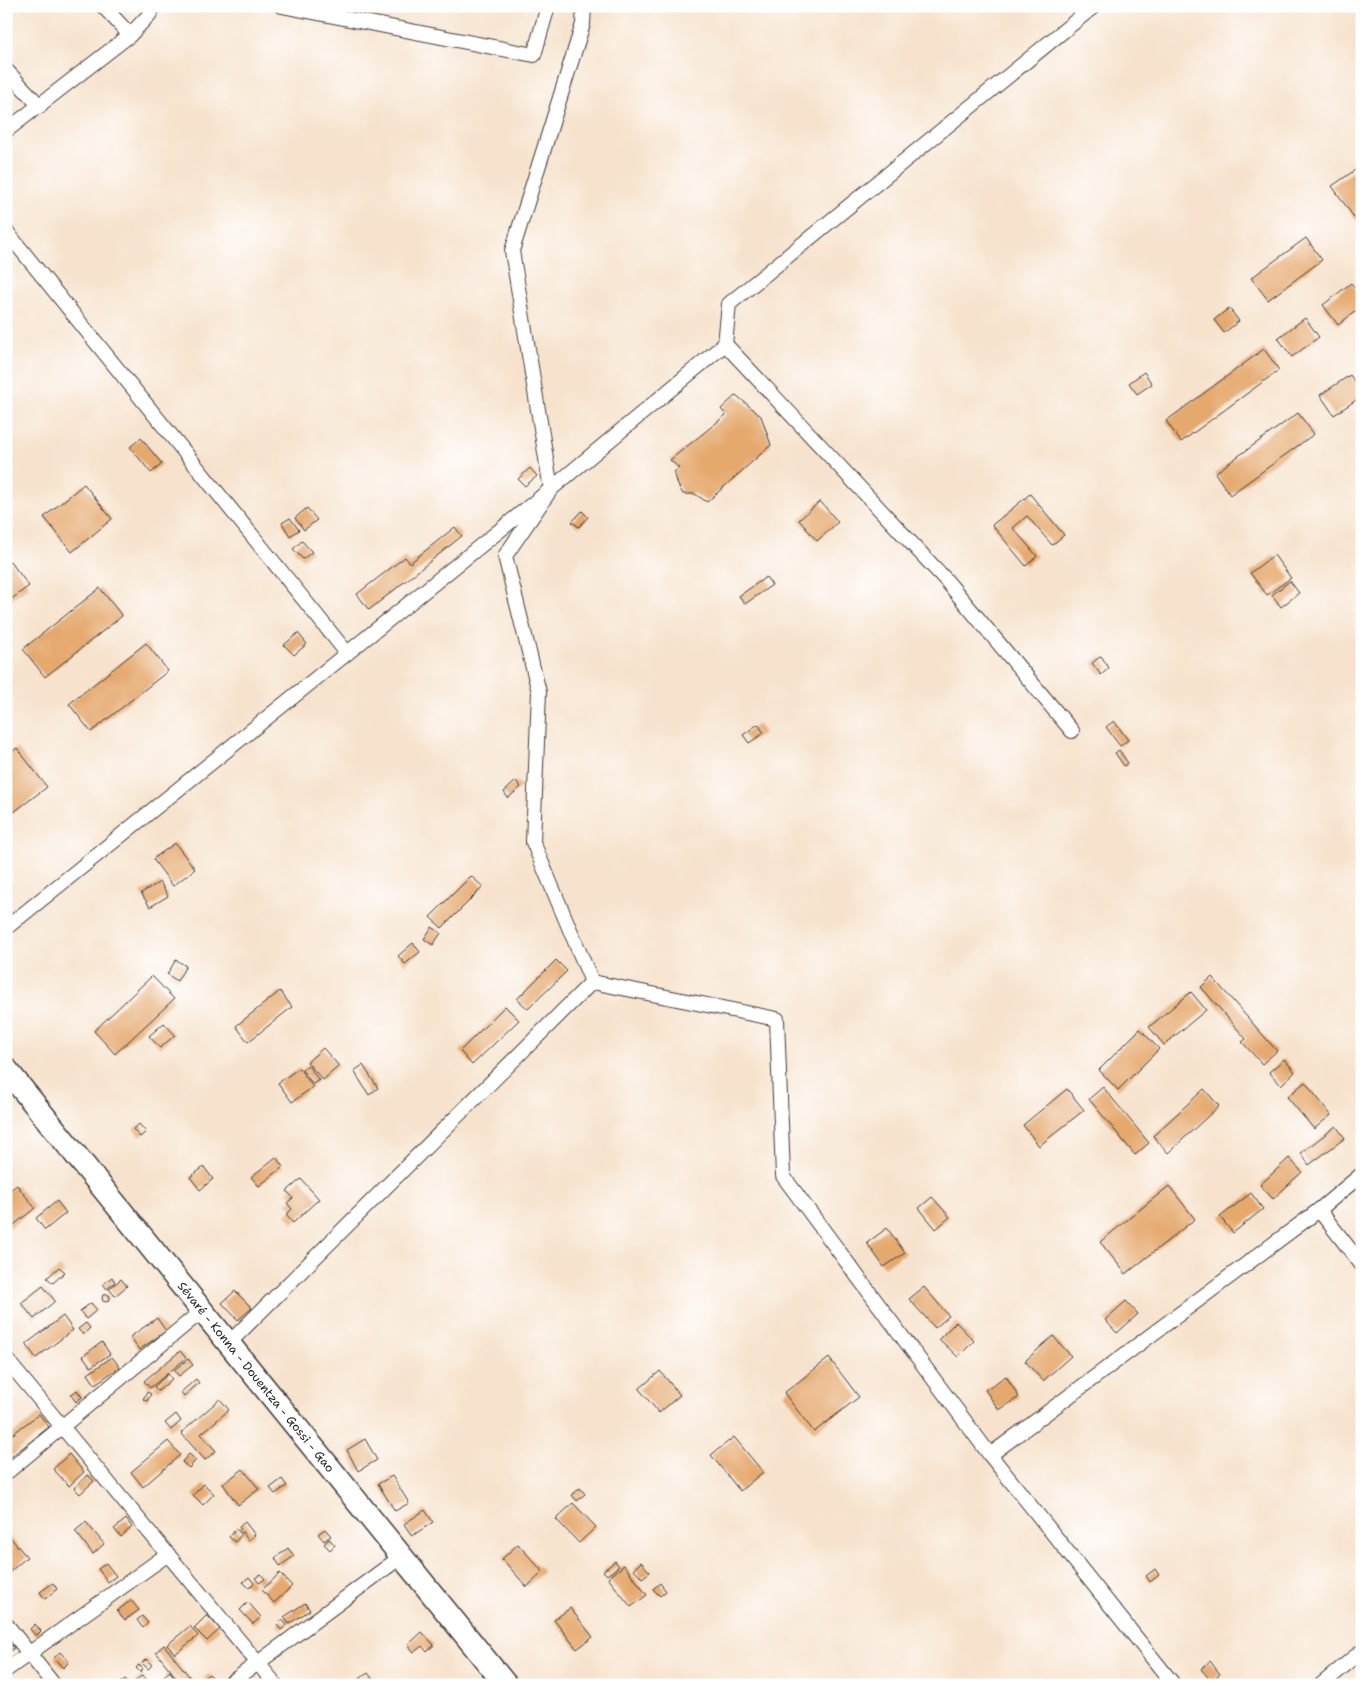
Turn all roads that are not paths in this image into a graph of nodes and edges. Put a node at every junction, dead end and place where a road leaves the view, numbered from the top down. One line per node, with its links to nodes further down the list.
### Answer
1 (103, 6): 7 (street)
2 (154, 6): 7 (street)
3 (282, 6): 4 (street)
4 (548, 6)
5 (584, 6): 13 (street)
6 (1094, 6): 12 (street)
7 (130, 35): 9 (street)
8 (6, 70): 9 (street)
9 (40, 106): 10 (street)
10 (6, 131)
11 (6, 231): 14 (street)
12 (725, 344): 13 (street); 15 (street)
13 (551, 488): 14 (street); 17 (street)
14 (346, 653): 16 (street)
15 (1072, 731)
16 (6, 928)
17 (592, 982): 23 (street); 26 (street)
18 (6, 1069): 22 (main road, Sévaré - Konna - Douentza - Gossi - Gao)
19 (1362, 1174): 20 (street)
20 (1319, 1210): 21 (street); 26 (street)
21 (1362, 1265)
22 (202, 1310): 23 (main road, Sévaré - Konna - Douentza - Gossi - Gao); 25 (street)
23 (229, 1343): 29 (main road, Sévaré - Konna - Douentza - Gossi - Gao)
24 (6, 1359): 25 (street)
25 (62, 1426): 27 (street); 28 (street)
26 (990, 1455): 39 (street)
27 (6, 1473)
28 (168, 1554): 32 (street); 33 (street)
29 (402, 1556): 33 (street); 38 (main road, Sévaré - Konna - Douentza - Gossi - Gao)
30 (6, 1624): 32 (street)
31 (1362, 1651): 40 (street)
32 (29, 1653): 34 (street); 35 (street)
33 (258, 1663): 36 (street); 37 (street)
34 (6, 1670)
35 (54, 1685)
36 (228, 1685)
37 (276, 1685)
38 (506, 1685)
39 (1174, 1685)
40 (1321, 1685)

